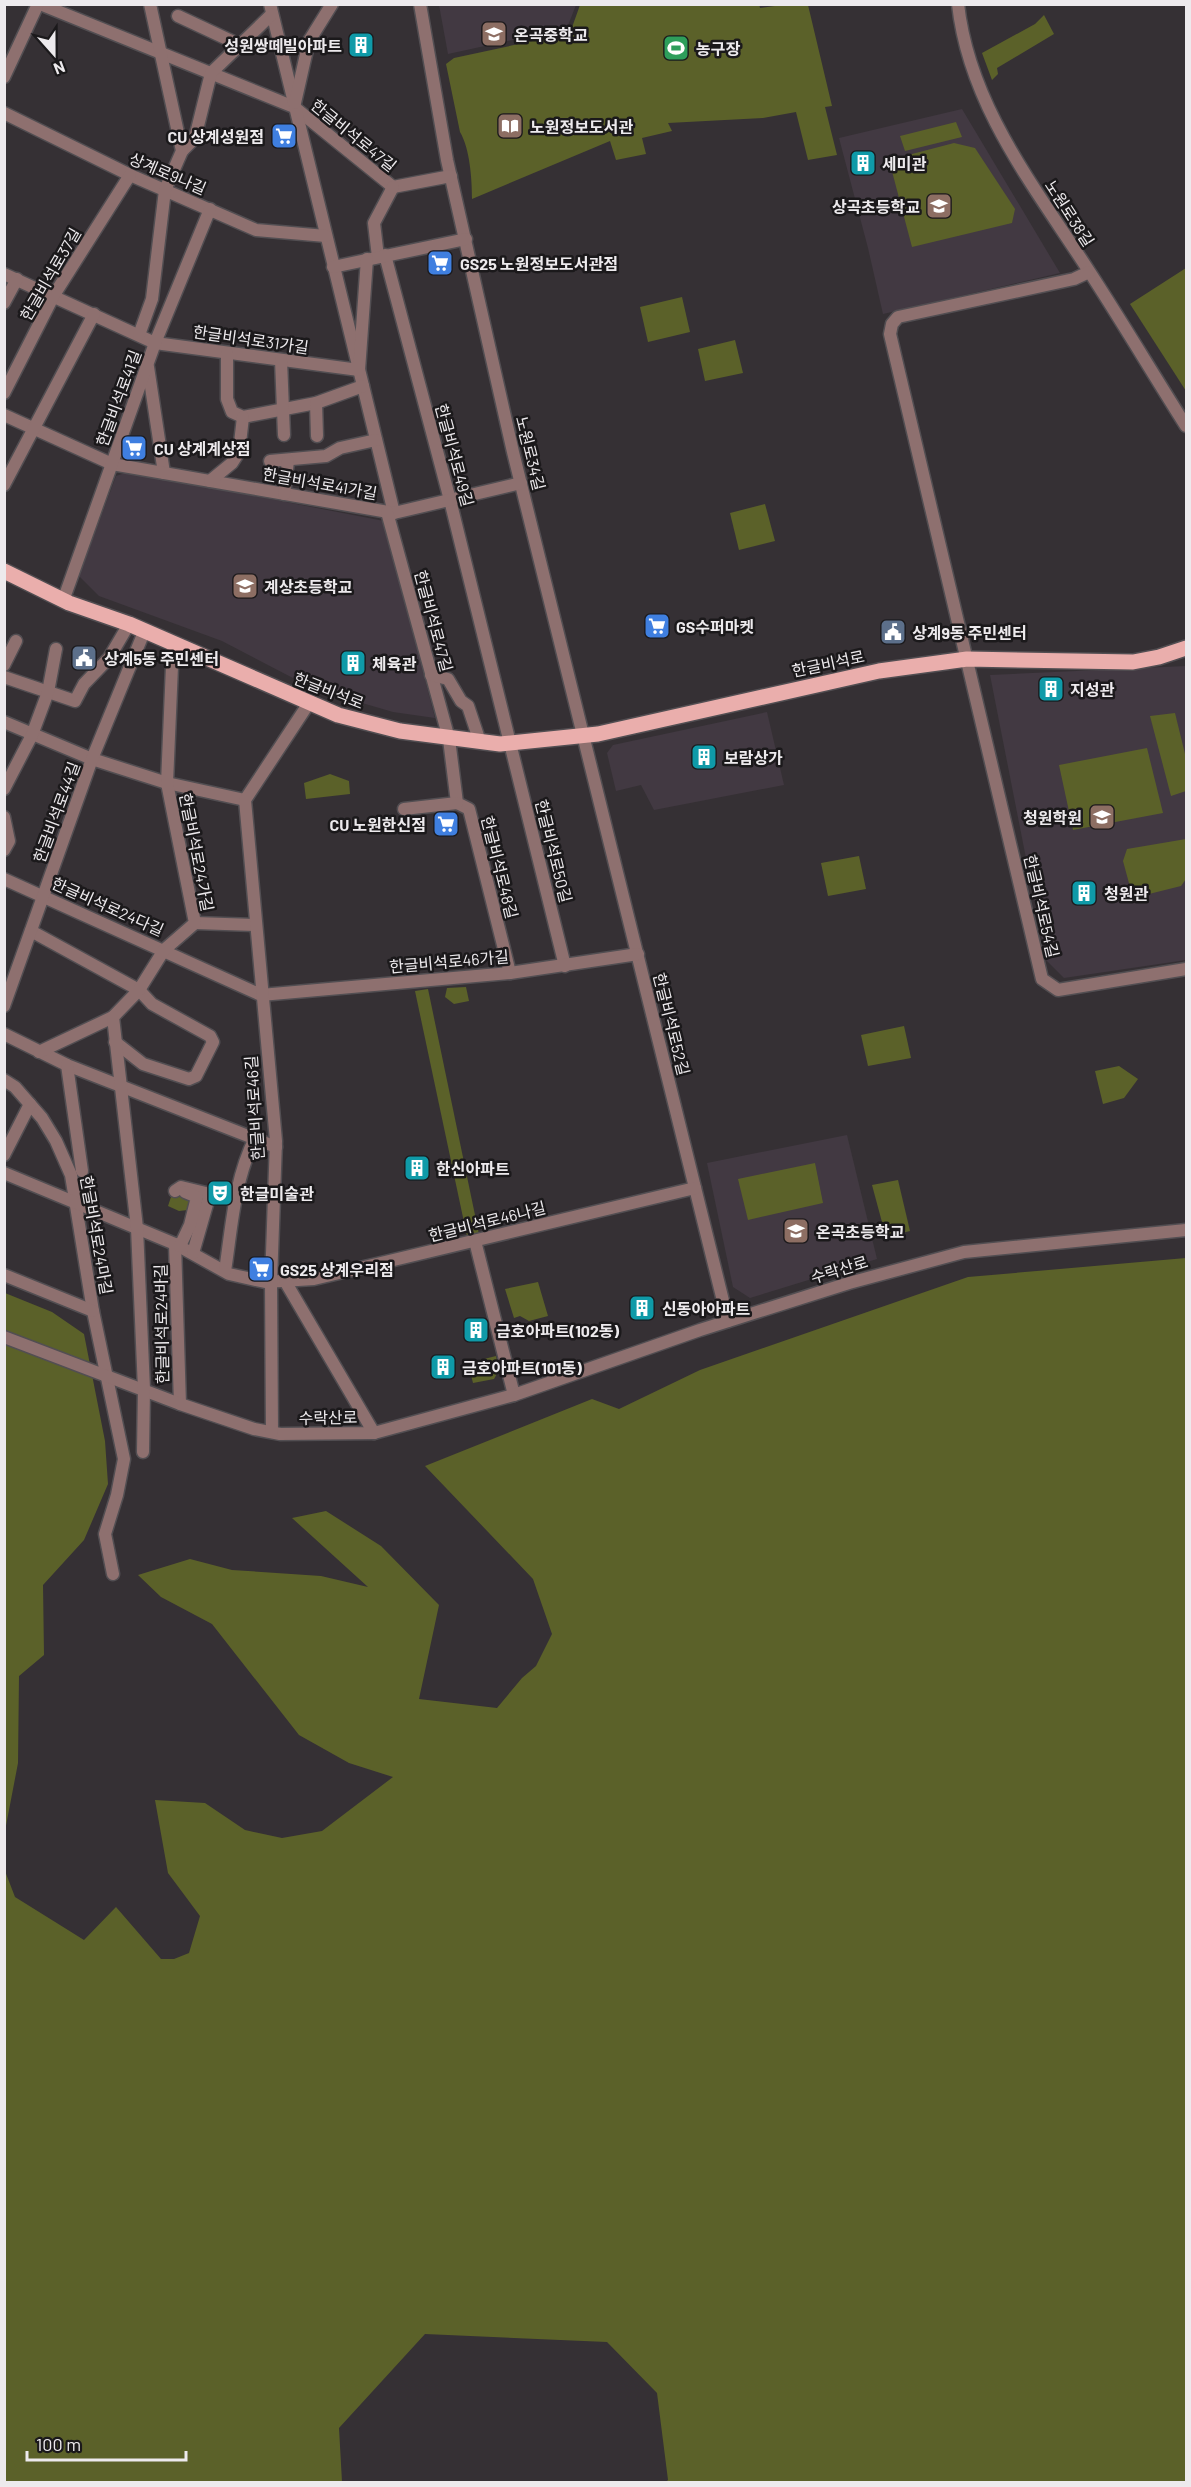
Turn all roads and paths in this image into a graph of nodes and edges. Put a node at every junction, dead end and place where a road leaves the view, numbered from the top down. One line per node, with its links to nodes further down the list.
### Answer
1 (39, 4): 9 (street); 11 (street)
2 (150, 4): 9 (street)
3 (332, 4): 12 (street, 한글비석로47길)
4 (420, 4): 16 (street, 노원로34길)
5 (958, 4): 24 (street, 노원로38길)
6 (271, 9): 8 (street); 12 (street, 한글비석로47길)
7 (178, 16): 8 (street)
8 (240, 45): 10 (street)
9 (159, 52): 10 (street); 14 (street)
10 (211, 74): 12 (street); 14 (street)
11 (4, 77)
12 (294, 107): 17 (street, 한글비석로47길); 20 (street, 한글비석로47길)
13 (4, 113): 15 (street, 상계로9나길)
14 (182, 151): 18 (street)
15 (130, 175): 18 (street, 상계로9나길); 27 (street, 한글비석로37길)
16 (451, 176): 17 (street); 21 (street, 노원로34길)
17 (393, 187): 22 (street, 한글비석로47길)
18 (165, 190): 19 (street, 상계로9나길); 28 (street)
19 (210, 209): 20 (street, 상계로9나길); 30 (street, 한글비석로41길)
20 (326, 236): 23 (street, 한글비석로47길)
21 (466, 239): 22 (street); 54 (street, 노원로34길)
22 (377, 257): 23 (street); 37 (street, 한글비석로47길); 57 (street, 한글비석로49길)
23 (333, 267): 37 (street, 한글비석로47길)
24 (1089, 272): 44 (street, 노원로38길); 67 (street, 한글비석로54길)
25 (4, 274): 26 (street, 한글비석로31가길)
26 (17, 279): 27 (street, 한글비석로31가길); 29 (street)
27 (54, 295): 31 (street, 한글비석로31가길); 39 (street, 한글비석로37길)
28 (152, 299): 30 (street); 32 (street)
29 (4, 303)
30 (170, 306): 33 (street, 한글비석로41길)
31 (94, 314): 32 (street, 한글비석로31가길); 45 (street)
32 (139, 335): 33 (street, 한글비석로31가길)
33 (155, 343): 34 (street, 한글비석로31가길); 36 (street, 한글비석로41길)
34 (227, 352): 35 (street, 한글비석로31가길); 42 (street)
35 (281, 360): 37 (street, 한글비석로31가길); 41 (street)
36 (148, 365): 51 (street, 한글비석로41길); 52 (street)
37 (359, 370): 38 (street, 한글비석로47길)
38 (363, 386): 40 (street); 48 (street, 한글비석로47길)
39 (4, 393)
40 (316, 403): 41 (street); 47 (street)
41 (282, 410): 42 (street); 46 (street)
42 (243, 417): 53 (street)
43 (6, 419): 45 (street)
44 (1186, 426)
45 (34, 428): 51 (street, 한글비석로41가길); 55 (street)
46 (284, 435)
47 (317, 436)
48 (376, 440): 49 (street); 58 (street, 한글비석로47길)
49 (288, 460): 50 (street); 56 (street)
50 (270, 461)
51 (112, 464): 52 (street, 한글비석로41가길); 60 (street, 한글비석로41길)
52 (164, 473): 53 (street, 한글비석로41가길)
53 (210, 481): 56 (street, 한글비석로41가길)
54 (521, 483): 57 (street, 한글비석로41가길); 75 (street, 노원로34길)
55 (4, 485)
56 (284, 494): 58 (street, 한글비석로41가길)
57 (450, 500): 58 (street, 한글비석로41가길); 78 (street, 한글비석로49길)
58 (391, 512): 69 (street, 한글비석로47길)
59 (4, 571): 60 (main road, 한글비석로)
60 (63, 601): 61 (main road, 한글비석로)
61 (129, 624): 62 (main road, 한글비석로); 71 (street)
62 (144, 632): 64 (main road, 한글비석로); 79 (street, 한글비석로44길)
63 (16, 641): 68 (street)
64 (173, 643): 72 (main road, 한글비석로); 80 (street)
65 (1186, 648): 67 (main road, 한글비석로)
66 (56, 649): 71 (street)
67 (967, 659): 75 (main road, 한글비석로); 95 (street, 한글비석로54길)
68 (4, 665)
69 (431, 675): 76 (street, 한글비석로47길); 77 (street)
70 (4, 677): 71 (street)
71 (48, 692): 74 (street)
72 (309, 703): 76 (main road, 한글비석로); 82 (street)
73 (4, 722): 74 (street, 한글비석로24가길)
74 (32, 735): 79 (street, 한글비석로24가길); 81 (street)
75 (583, 736): 78 (main road, 한글비석로); 93 (street, 한글비석로52길)
76 (449, 739): 77 (main road, 한글비석로); 83 (street, 한글비석로48길)
77 (480, 742): 78 (main road, 한글비석로)
78 (510, 743): 94 (street, 한글비석로50길)
79 (92, 759): 80 (street, 한글비석로24가길); 88 (street, 한글비석로44길)
80 (167, 783): 82 (street, 한글비석로24가길); 89 (street, 한글비석로24가길)
81 (4, 789)
82 (245, 800): 90 (street, 한글비석로46길)
83 (457, 803): 84 (street); 96 (street, 한글비석로48길)
84 (404, 809)
85 (4, 817): 86 (street)
86 (4, 850)
87 (4, 879): 88 (street, 한글비석로24다길)
88 (44, 895): 91 (street, 한글비석로44길); 92 (street, 한글비석로24다길)
89 (195, 923): 90 (street); 92 (street, 한글비석로24가길)
90 (255, 925): 98 (street, 한글비석로46길)
91 (31, 931): 97 (street); 99 (street, 한글비석로44길)
92 (164, 950): 97 (street, 한글비석로24다길); 98 (street, 한글비석로24다길)
93 (638, 954): 94 (street, 한글비석로46가길); 113 (street, 한글비석로52길)
94 (565, 966): 96 (street, 한글비석로46가길)
95 (1186, 969)
96 (510, 973): 98 (street, 한글비석로46가길)
97 (139, 990): 100 (street, 한글비석로24다길); 102 (street)
98 (261, 994): 109 (street, 한글비석로46길)
99 (4, 1006)
100 (113, 1017): 102 (street); 103 (street)
101 (4, 1034): 103 (street)
102 (115, 1042): 106 (street)
103 (39, 1052): 104 (street)
104 (67, 1065): 106 (street); 111 (street)
105 (4, 1080): 107 (street, 한글비석로24마길)
106 (119, 1085): 108 (street); 115 (street)
107 (30, 1104): 110 (street); 114 (street, 한글비석로24마길)
108 (255, 1138): 109 (street); 120 (street)
109 (276, 1147): 123 (street, 한글비석로46길)
110 (4, 1155)
111 (81, 1171)
112 (4, 1173): 114 (street, 한글비석로24바길)
113 (696, 1188): 117 (street, 한글비석로46나길); 125 (street, 한글비석로52길)
114 (77, 1204): 115 (street, 한글비석로24바길); 124 (street, 한글비석로24마길)
115 (137, 1228): 118 (street, 한글비석로24바길); 128 (street, 한글비석로24바길)
116 (1186, 1230): 125 (street, 수락산로)
117 (475, 1241): 122 (street, 한글비석로46나길); 129 (street)
118 (177, 1245): 119 (street, 한글비석로24바길); 119 (street); 130 (street, 한글비석로24바길)
119 (193, 1253): 120 (street, 한글비석로24바길)
120 (225, 1272): 123 (street, 한글비석로24바길)
121 (4, 1275): 124 (street, 한글비석로24마길)
122 (285, 1281): 123 (street, 한글비석로46나길); 132 (street)
123 (271, 1282): 131 (street, 한글비석로46길)
124 (93, 1311): 127 (street, 한글비석로24마길)
125 (728, 1321): 129 (street, 수락산로)
126 (4, 1337): 127 (street, 수락산로)
127 (108, 1376): 128 (street, 수락산로); 134 (street, 한글비석로24마길)
128 (144, 1389): 130 (street, 수락산로); 133 (street)
129 (514, 1395): 132 (street, 수락산로)
130 (180, 1404): 131 (street, 수락산로)
131 (272, 1432): 132 (street, 수락산로)
132 (374, 1432)
133 (143, 1452)
134 (113, 1574)

